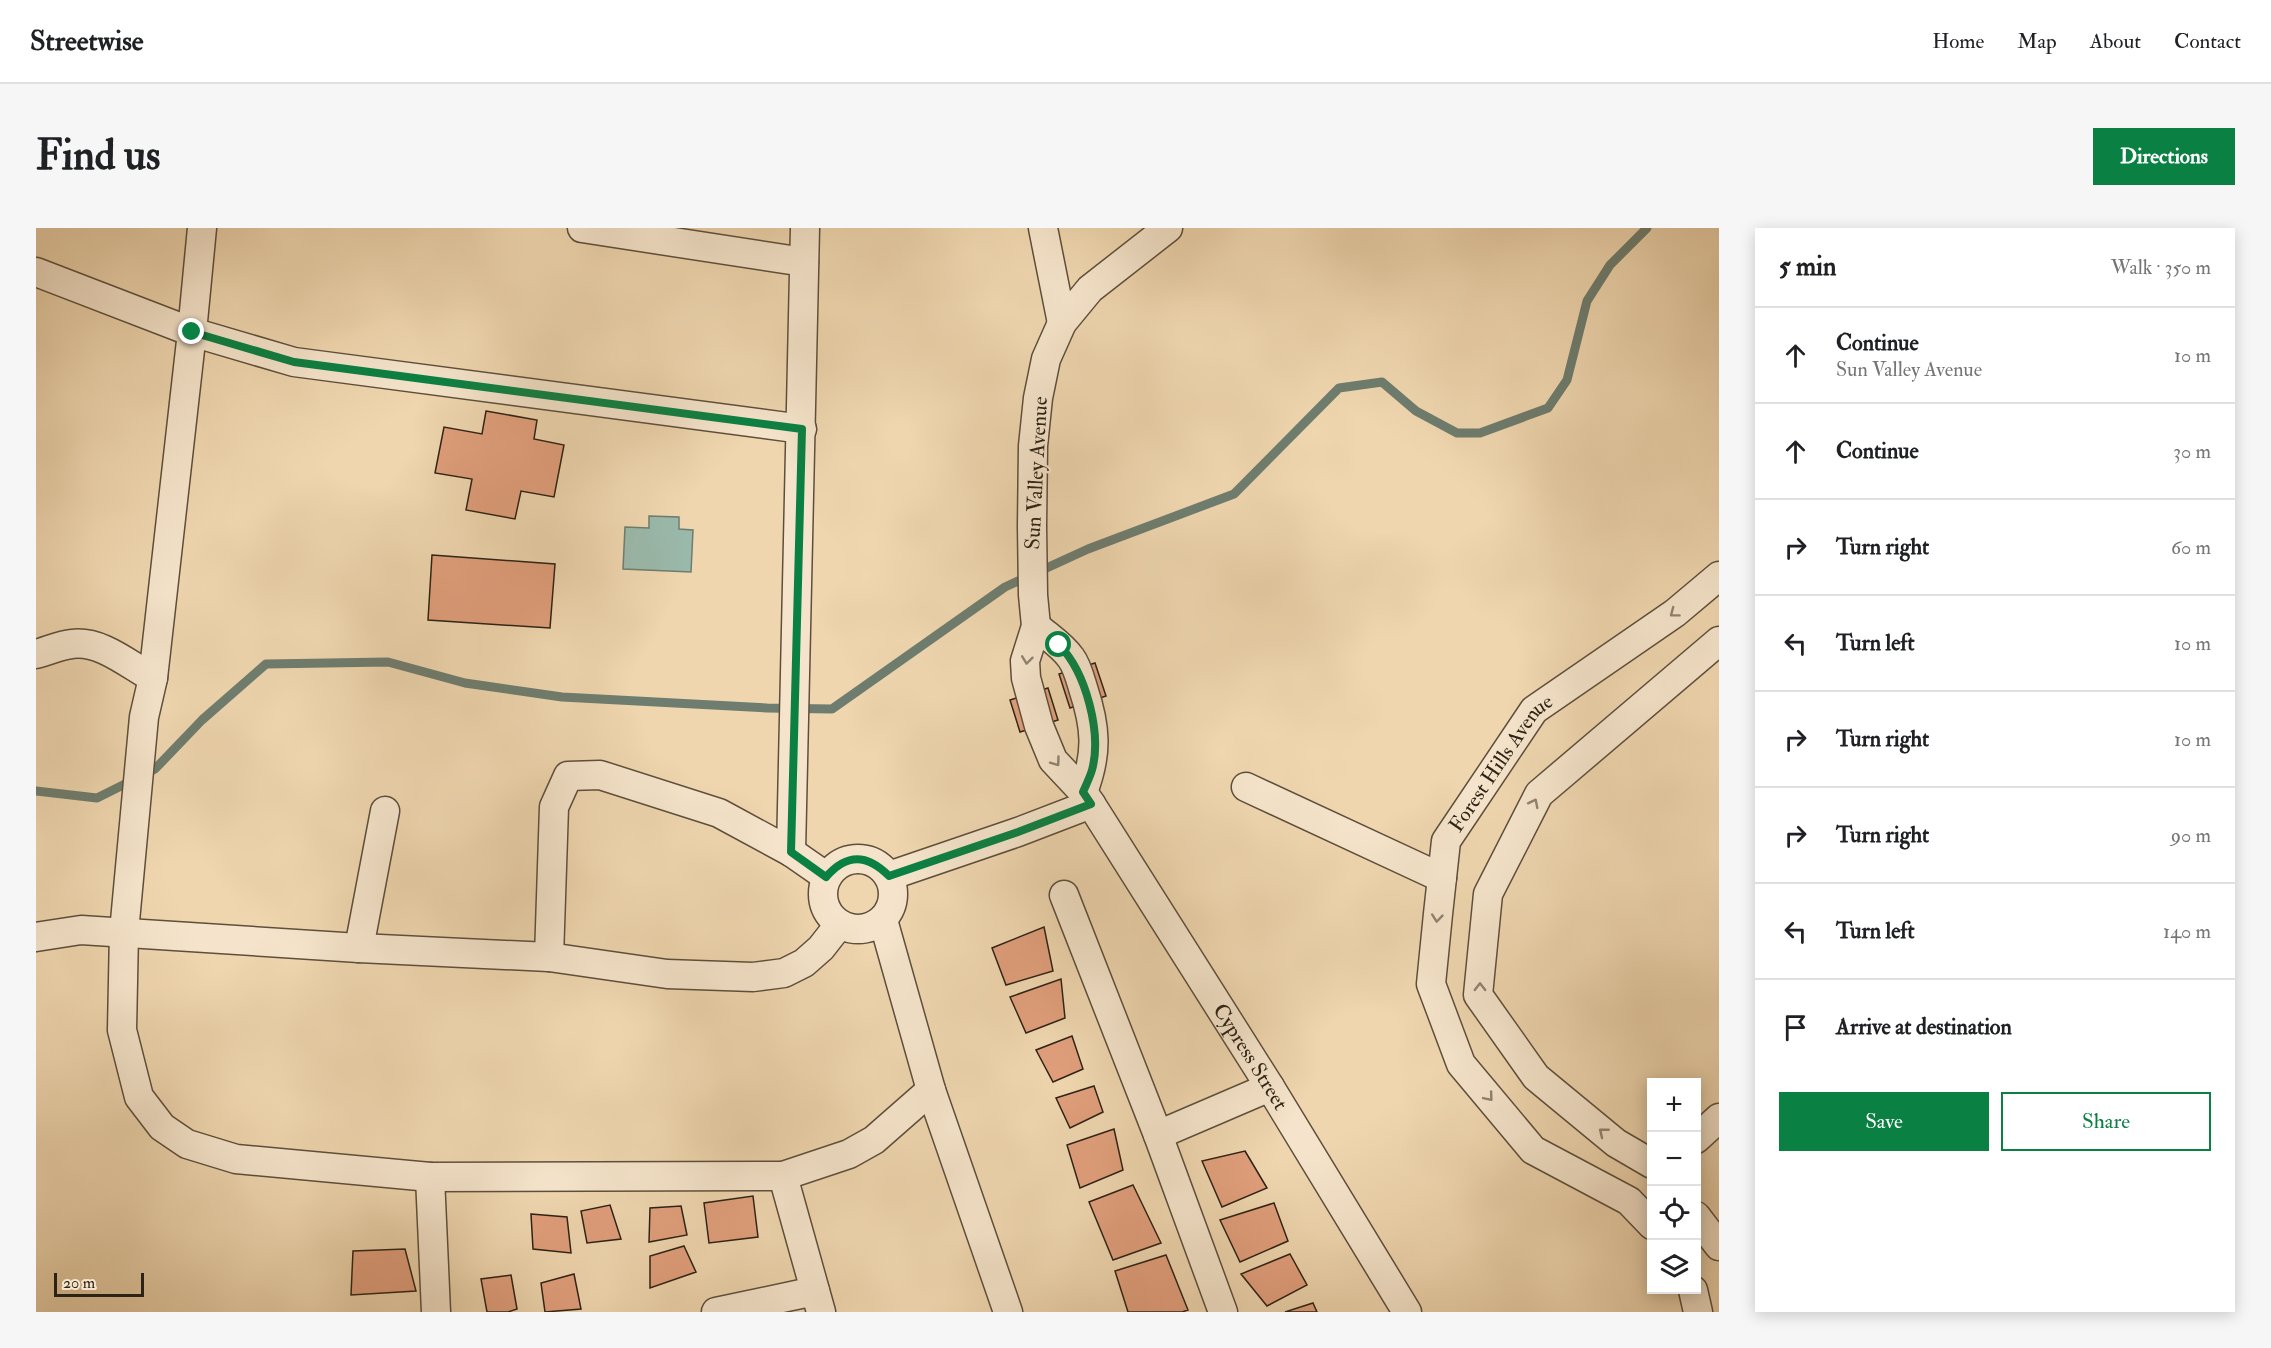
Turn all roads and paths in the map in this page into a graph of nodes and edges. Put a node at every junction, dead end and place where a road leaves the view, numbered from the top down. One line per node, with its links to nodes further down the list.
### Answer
1 (202, 228): 9 (street)
2 (582, 228): 6 (street)
3 (805, 228): 6 (street)
4 (1043, 228): 8 (street)
5 (1168, 228): 8 (street, Sun Valley Avenue)
6 (804, 262): 10 (street)
7 (36, 272): 9 (street)
8 (1062, 323): 12 (street, Sun Valley Avenue)
9 (192, 332): 10 (street); 15 (street)
10 (802, 429): 19 (street)
11 (1719, 576): 22 (street, Forest Hills Avenue, one-way to 22)
12 (1036, 626): 17 (street, Sun Valley Avenue, one-way to 17); 17 (street)
13 (1719, 641): 35 (street, one-way to 13)
14 (36, 654): 15 (street)
15 (153, 678): 26 (street)
16 (1246, 787): 22 (street)
17 (1087, 798): 20 (street); 30 (street, Cypress Street)
18 (385, 811): 28 (street)
19 (791, 852): 21 (street); 29 (street)
20 (889, 876): 21 (street); 24 (street)
21 (826, 877): 25 (street)
22 (1442, 878): 39 (street, Forest Hills Avenue, one-way to 39)
23 (1064, 895): 34 (street)
24 (883, 920): 25 (street); 31 (street)
25 (839, 925): 29 (street)
26 (124, 932): 27 (street); 28 (street); 37 (street)
27 (36, 937)
28 (360, 948): 29 (street)
29 (549, 957)
30 (1270, 1087): 34 (street); 49 (street, Cypress Street)
31 (931, 1090): 36 (street); 47 (street)
32 (1719, 1118): 33 (street)
33 (1701, 1134)
34 (1158, 1135): 48 (street)
35 (1647, 1161)
36 (783, 1176): 37 (street); 44 (street)
37 (430, 1177): 45 (street)
38 (1647, 1185): 39 (street)
39 (1629, 1201): 40 (street, Forest Hills Avenue)
40 (1647, 1221)
41 (1701, 1223): 42 (street)
42 (1719, 1246)
43 (1695, 1294): 50 (street)
44 (818, 1301): 46 (street)
45 (435, 1312)
46 (716, 1312)
47 (1008, 1312)
48 (1223, 1312)
49 (1407, 1312)
50 (1698, 1312)

